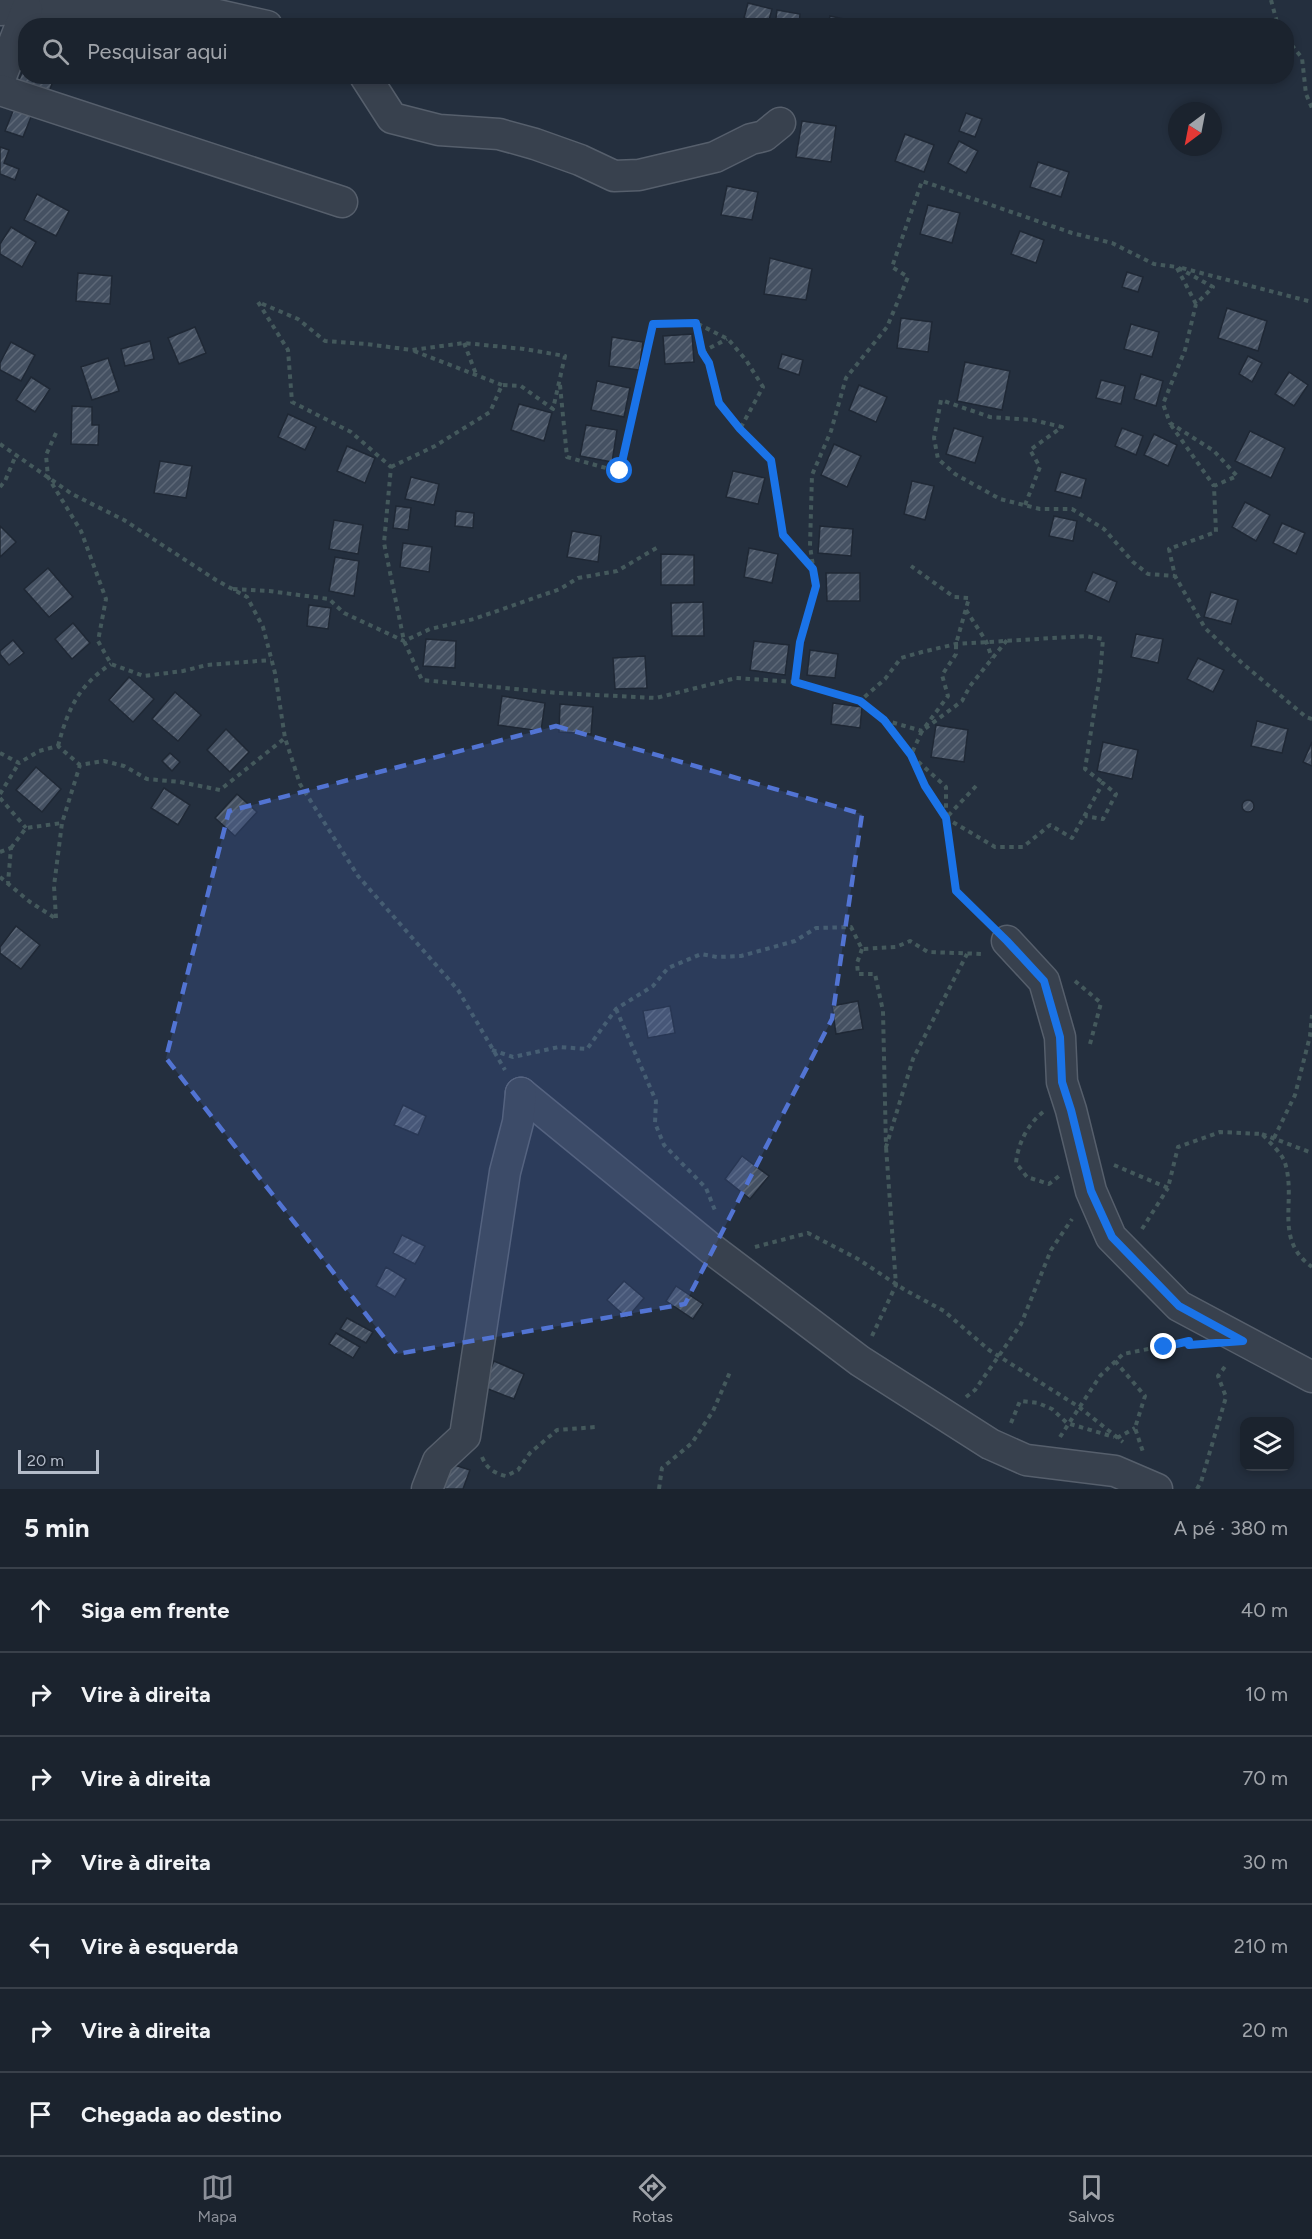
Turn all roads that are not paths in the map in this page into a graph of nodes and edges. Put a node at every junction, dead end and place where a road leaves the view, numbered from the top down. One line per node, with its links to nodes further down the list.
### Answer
1 (14, 10): 2 (street); 3 (street)
2 (229, 18)
3 (0, 79)
4 (370, 84): 6 (street)
5 (0, 90): 7 (street)
6 (780, 123)
7 (342, 202)
8 (1013, 948): 9 (street)
9 (1312, 1377)
10 (1098, 1479): 11 (street); 12 (street)
11 (428, 1489)
12 (1157, 1489)

